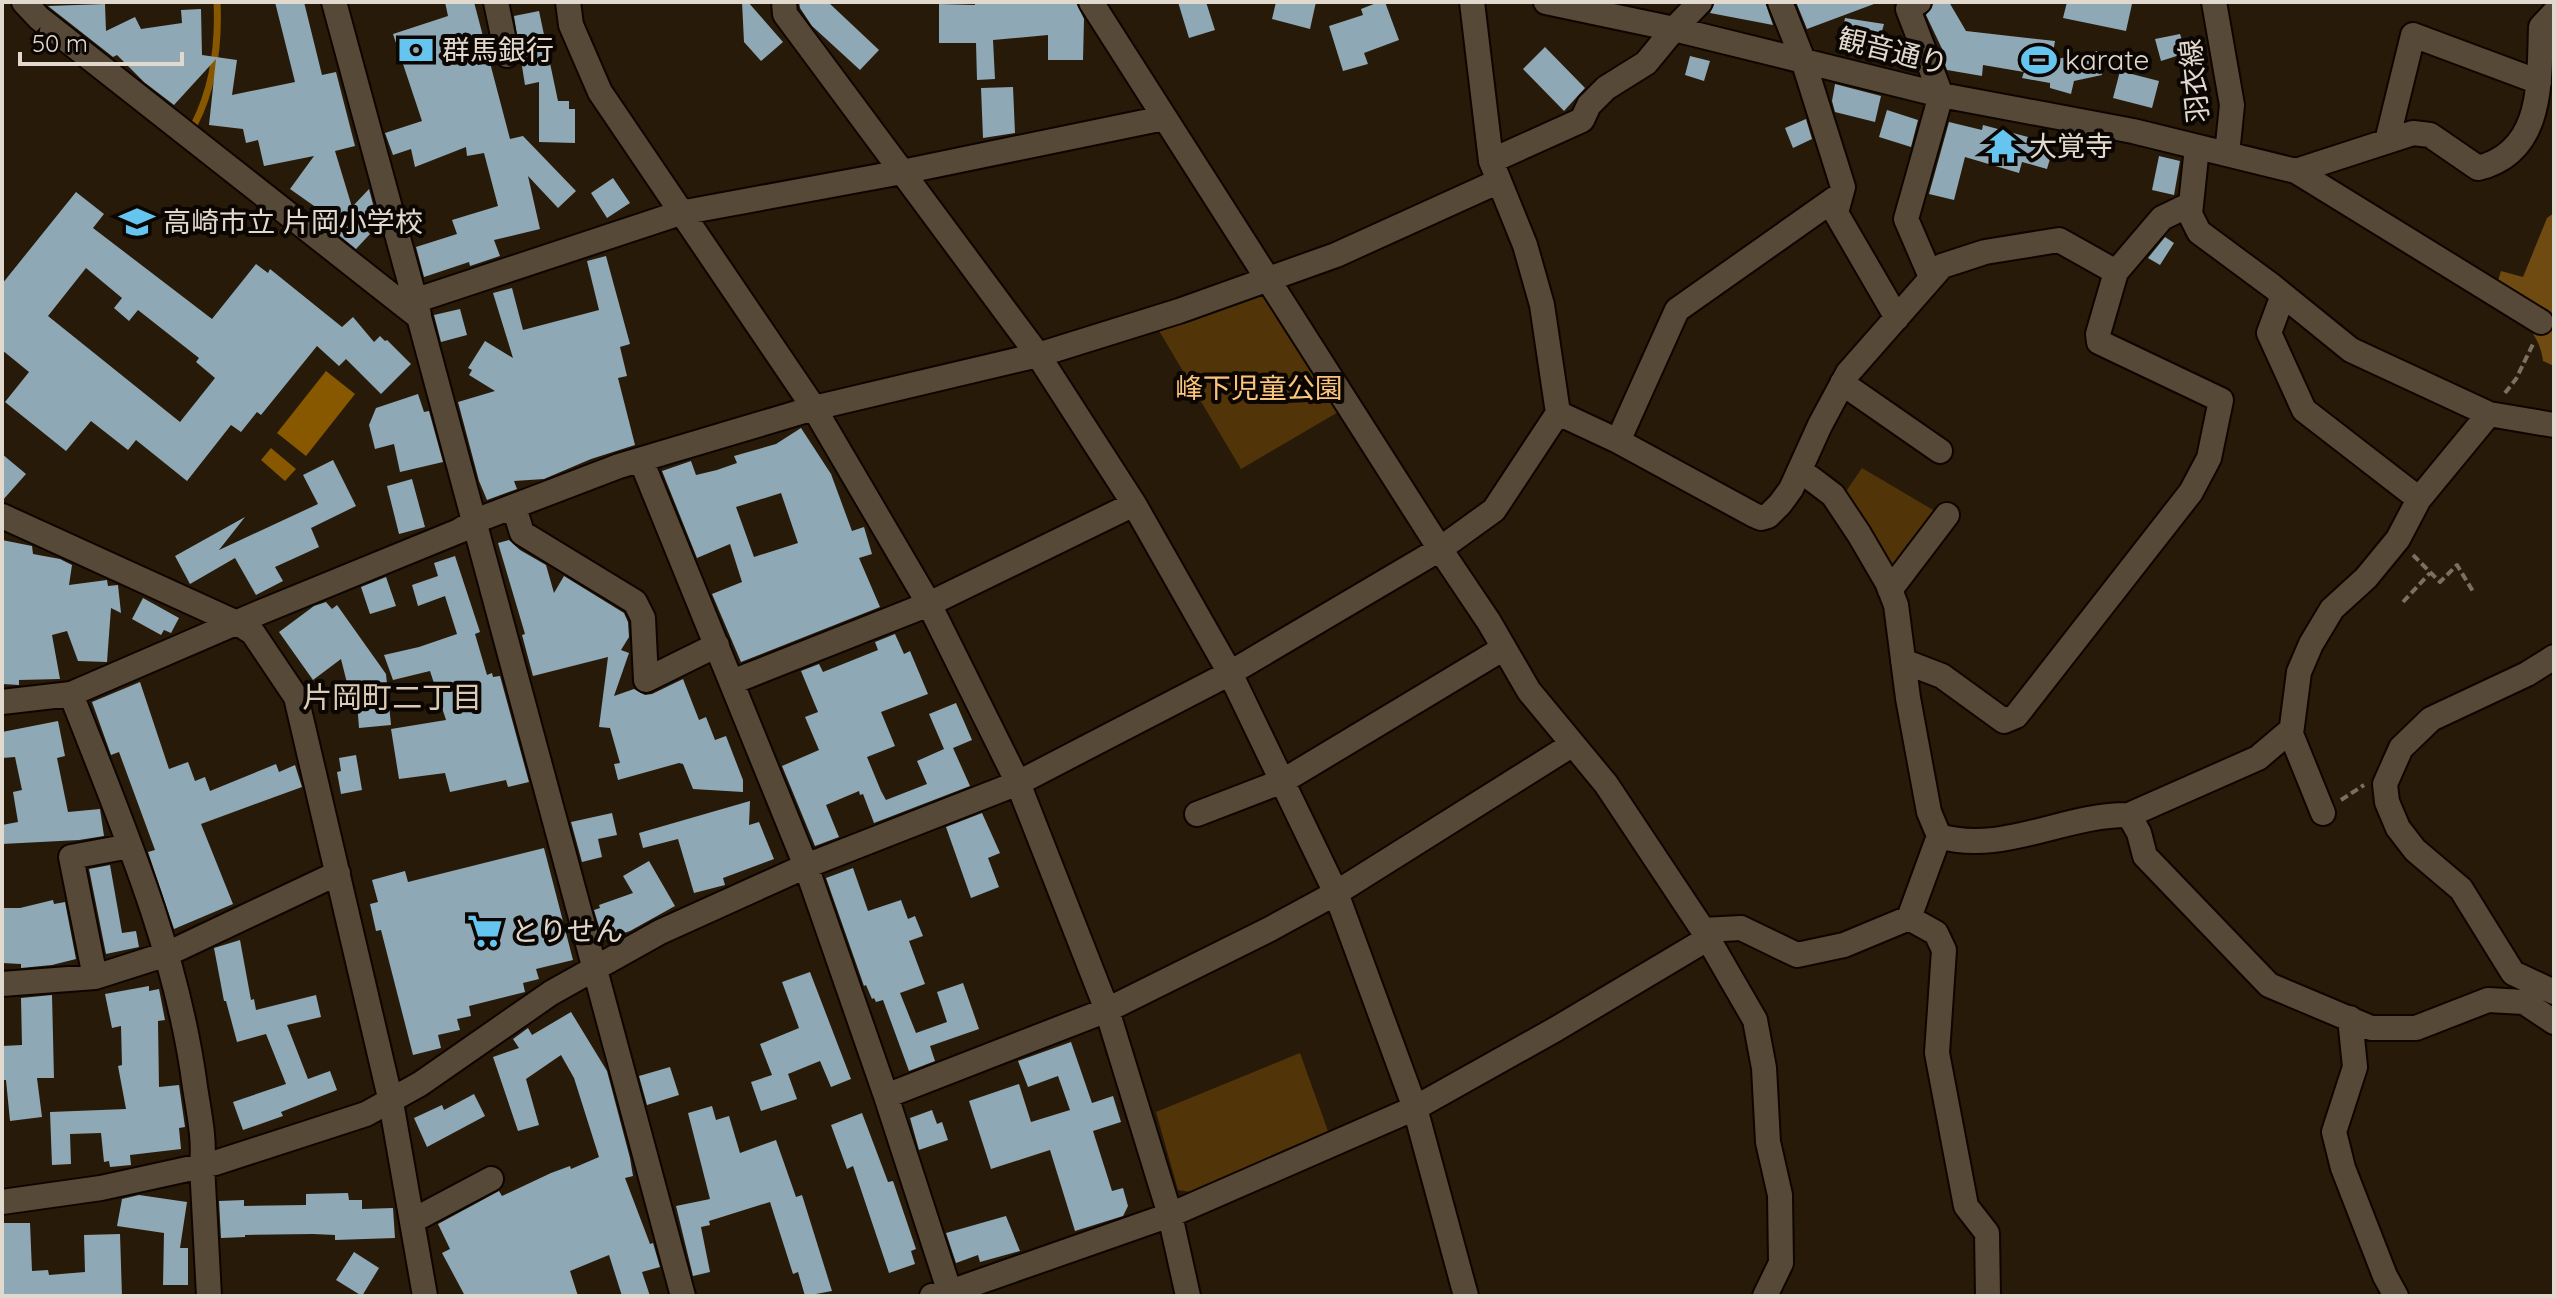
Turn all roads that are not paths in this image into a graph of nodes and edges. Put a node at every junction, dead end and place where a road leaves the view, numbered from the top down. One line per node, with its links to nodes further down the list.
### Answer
1 (24, 2): 33 (street)
2 (334, 2): 33 (street)
3 (496, 2): 15 (street)
4 (568, 2): 28 (street)
5 (784, 2): 24 (street)
6 (1091, 2): 19 (street)
7 (1472, 2): 25 (street)
8 (1546, 2): 14 (street, 観音通り)
9 (1700, 2): 14 (street)
10 (1780, 2): 16 (street)
11 (1919, 2): 18 (street)
12 (2221, 4): 22 (street, 羽衣線)
13 (2554, 13): 17 (street)
14 (1674, 29): 16 (street, 観音通り); 25 (street)
15 (507, 55)
16 (1803, 60): 18 (street, 観音通り); 26 (street)
17 (2539, 82): 20 (street); 20 (street)
18 (1941, 95): 21 (street, 観音通り); 30 (street)
19 (1164, 118): 24 (street); 31 (street)
20 (2387, 141): 23 (street)
21 (2197, 147): 22 (street, 観音通り); 27 (street)
22 (2227, 154): 23 (street, 観音通り)
23 (2296, 171): 35 (street)
24 (902, 172): 28 (street); 36 (street)
25 (1494, 172): 31 (street); 39 (street)
26 (1840, 195): 34 (street); 42 (street)
27 (2191, 204): 29 (street); 32 (street)
28 (680, 213): 33 (street); 38 (street)
29 (2116, 272): 30 (street); 59 (street)
30 (1931, 277): 34 (street)
31 (1268, 280): 36 (street); 52 (street)
32 (2283, 295): 40 (street); 46 (street)
33 (417, 309): 51 (street)
34 (1897, 318): 37 (street)
35 (2541, 322)
36 (1038, 355): 38 (street); 47 (street)
37 (1842, 383): 43 (street); 45 (street)
38 (814, 408): 44 (street); 54 (street)
39 (1558, 413): 42 (street); 52 (street)
40 (2489, 414): 41 (street); 46 (street)
41 (2554, 425)
42 (1618, 441): 45 (street)
43 (1940, 451)
44 (641, 460): 48 (street); 56 (street)
45 (1800, 470): 53 (street)
46 (2419, 499): 64 (street)
47 (1134, 504): 54 (street); 60 (street)
48 (514, 507): 51 (street); 56 (street)
49 (1947, 515): 53 (street)
50 (2, 516): 55 (street)
51 (475, 521): 55 (street); 79 (street)
52 (1440, 549): 57 (street); 60 (street)
53 (1890, 590): 59 (street)
54 (929, 604): 61 (street); 67 (street)
55 (239, 624): 62 (street); 74 (street)
56 (717, 645): 61 (street)
57 (1504, 648): 65 (street); 66 (street)
58 (2554, 657): 82 (street)
59 (1903, 661): 71 (street)
60 (1230, 673): 66 (street); 67 (street)
61 (732, 682): 73 (street)
62 (71, 694): 63 (street); 72 (street)
63 (2, 702)
64 (2291, 730): 68 (street); 70 (street)
65 (1573, 744): 75 (street); 77 (street)
66 (1283, 781): 69 (street); 75 (street)
67 (1018, 783): 73 (street); 83 (street)
68 (2323, 813)
69 (1197, 814)
70 (2129, 815): 71 (street); 84 (street)
71 (1939, 836): 76 (street)
72 (130, 846): 78 (street); 80 (street)
73 (806, 866): 79 (street); 86 (street)
74 (338, 873): 78 (street); 87 (street)
75 (1336, 893): 83 (street); 88 (street)
76 (1909, 918): 77 (street); 101 (street)
77 (1705, 934): 88 (street); 100 (street)
78 (167, 954): 80 (street); 89 (street)
79 (594, 969): 87 (street); 97 (street)
80 (95, 977): 81 (street)
81 (2, 984)
82 (2554, 992)
83 (1107, 1010): 86 (street); 92 (street)
84 (2350, 1018): 85 (street); 102 (street)
85 (2554, 1022)
86 (886, 1096): 94 (street)
87 (391, 1102): 89 (street); 93 (street)
88 (1415, 1108): 92 (street); 99 (street)
89 (202, 1165): 91 (street); 95 (street)
90 (491, 1179): 93 (street)
91 (2, 1202)
92 (1170, 1215): 94 (street); 98 (street)
93 (412, 1221): 96 (street)
94 (944, 1295)
95 (209, 1296)
96 (425, 1296)
97 (683, 1296)
98 (1188, 1296)
99 (1466, 1296)
100 (1766, 1296)
101 (1988, 1296)
102 (2396, 1296)

